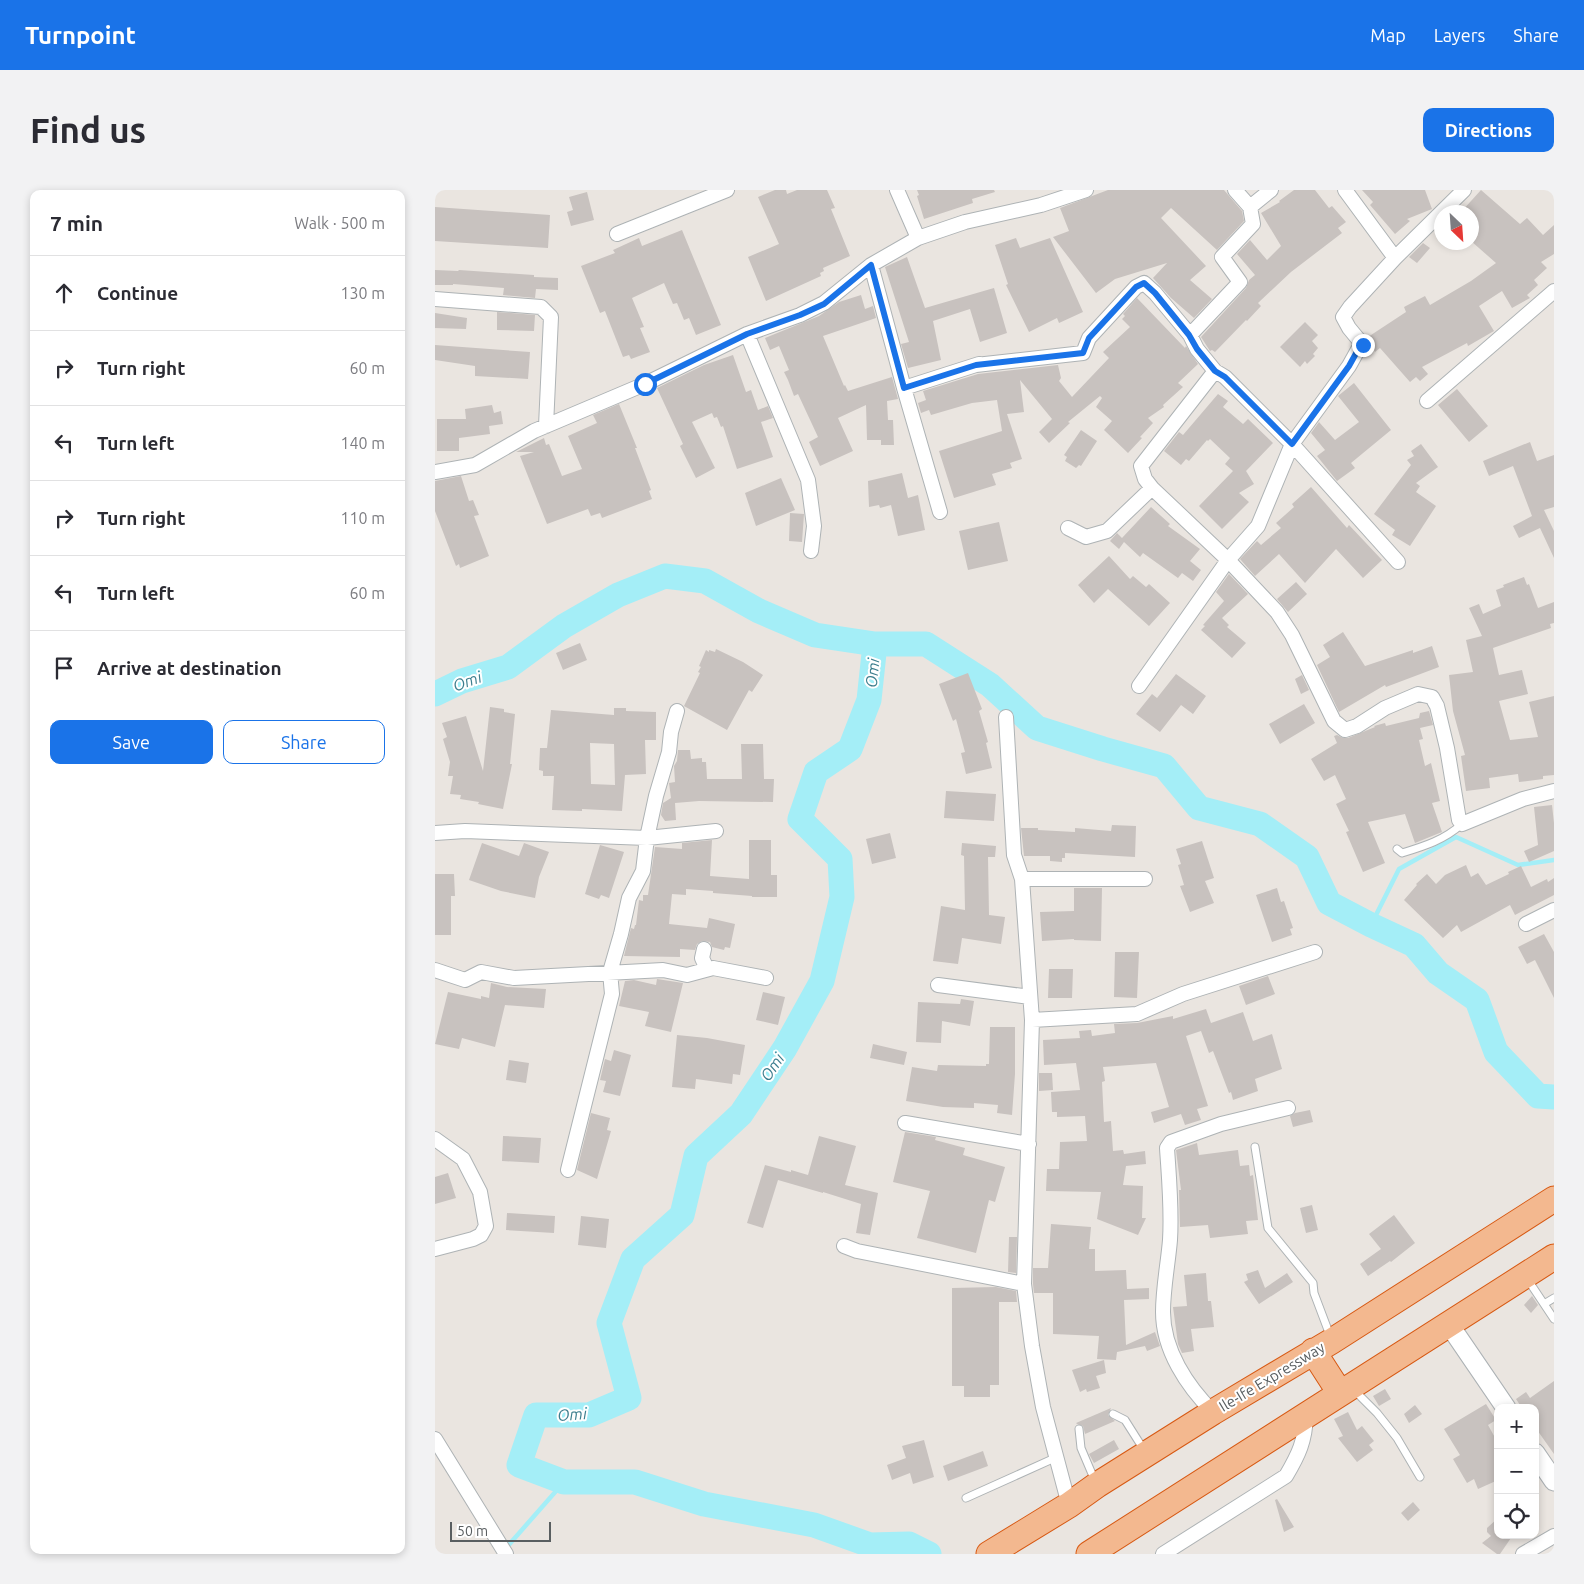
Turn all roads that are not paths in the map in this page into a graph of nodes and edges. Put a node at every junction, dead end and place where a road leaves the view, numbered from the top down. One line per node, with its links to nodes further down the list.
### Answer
1 (727, 190): 9 (street)
2 (897, 190): 10 (street)
3 (1086, 190): 10 (street)
4 (1235, 190): 8 (street)
5 (1271, 190): 8 (street)
6 (1345, 190): 11 (street)
7 (1464, 190): 11 (street)
8 (1250, 206): 16 (street)
9 (617, 234)
10 (918, 238): 12 (street)
11 (1395, 258): 21 (street)
12 (871, 265): 15 (street); 18 (street)
13 (1554, 291): 19 (street)
14 (435, 299): 20 (street)
15 (747, 334): 20 (street); 26 (street)
16 (1189, 335): 17 (street); 18 (street)
17 (1215, 371): 21 (street); 23 (street)
18 (904, 388): 24 (street)
19 (1427, 401)
20 (546, 426): 22 (street)
21 (1292, 444): 27 (street); 28 (street)
22 (435, 472)
23 (1152, 488): 25 (street); 27 (street)
24 (940, 512)
25 (1068, 528)
26 (811, 551)
27 (1228, 560): 29 (street); 33 (street)
28 (1398, 562)
29 (1139, 686)
30 (677, 711): 36 (street)
31 (1006, 717): 38 (street)
32 (1554, 791): 33 (street)
33 (1462, 824): 37 (lane)
34 (716, 831): 36 (street)
35 (435, 833): 36 (street)
36 (647, 838): 46 (street)
37 (1397, 849)
38 (1021, 879): 39 (street); 49 (street)
39 (1145, 879)
40 (1554, 910): 41 (street)
41 (1526, 924)
42 (704, 949): 44 (street)
43 (1315, 952): 50 (street)
44 (707, 969): 46 (street); 47 (street)
45 (435, 970): 46 (street)
46 (610, 972): 56 (street)
47 (767, 978)
48 (937, 985): 49 (street)
49 (1030, 997): 50 (street)
50 (1033, 1020): 54 (street)
51 (1288, 1108): 70 (street)
52 (905, 1123): 54 (street)
53 (435, 1140): 59 (street)
54 (1029, 1144): 62 (street)
55 (1255, 1147): 67 (lane)
56 (568, 1170)
57 (1554, 1199): 67 (highway, Ile-Ife Expressway)
58 (844, 1246): 62 (street)
59 (435, 1249)
60 (1553, 1259): 61 (highway)
61 (1525, 1275): 64 (lane); 66 (highway)
62 (1024, 1284): 76 (street)
63 (1554, 1298): 64 (lane)
64 (1544, 1304): 65 (lane)
65 (1554, 1319)
66 (1448, 1323): 68 (highway); 69 (street)
67 (1322, 1346): 68 (highway); 70 (highway, Ile-Ife Expressway)
68 (1345, 1390): 72 (highway); 78 (lane)
69 (1502, 1404)
70 (1213, 1412): 75 (highway, Ile-Ife Expressway)
71 (1113, 1414): 75 (lane)
72 (1306, 1416): 86 (highway); 87 (street)
73 (1079, 1429): 80 (lane)
74 (435, 1439): 84 (street)
75 (1147, 1454): 80 (highway, Ile-Ife Expressway)
76 (1057, 1457): 81 (lane); 82 (street)
77 (1539, 1459): 79 (street)
78 (1419, 1476)
79 (1554, 1481)
80 (1097, 1485): 82 (highway, Ile-Ife Expressway)
81 (965, 1498)
82 (1069, 1505): 85 (highway, Ile-Ife Expressway)
83 (1554, 1536): 88 (street)
84 (506, 1554)
85 (989, 1554)
86 (1089, 1554)
87 (1163, 1554)
88 (1523, 1554)

